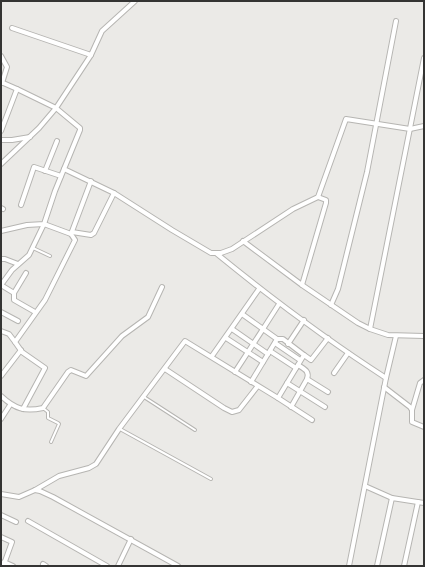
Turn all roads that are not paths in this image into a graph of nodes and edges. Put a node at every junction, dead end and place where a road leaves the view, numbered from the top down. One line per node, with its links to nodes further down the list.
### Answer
1 (135, 1): 4 (street)
2 (396, 21): 10 (street)
3 (12, 28): 4 (street)
4 (91, 55): 9 (street)
5 (1, 56): 7 (street)
6 (424, 58): 12 (street)
7 (2, 82): 8 (street)
8 (17, 89): 9 (street); 13 (street)
9 (56, 108): 14 (street); 18 (street)
10 (376, 124): 12 (street); 23 (street); 41 (street)
11 (424, 126): 12 (street)
12 (410, 129): 49 (street)
13 (1, 131)
14 (30, 137): 15 (street); 17 (street)
15 (1, 140)
16 (57, 141): 19 (street)
17 (1, 164)
18 (64, 170): 20 (street); 21 (street)
19 (46, 171): 20 (street); 24 (street)
20 (61, 176): 25 (street)
21 (91, 181): 22 (street); 27 (street)
22 (114, 193): 27 (street); 30 (street)
23 (318, 197): 28 (street); 36 (street)
24 (21, 205)
25 (44, 224): 26 (street); 27 (street); 29 (street)
26 (1, 231)
27 (72, 233): 43 (street)
28 (243, 241): 30 (street); 36 (street)
29 (33, 248): 31 (lane); 33 (street)
30 (217, 254): 38 (street)
31 (50, 256)
32 (1, 259): 33 (street)
33 (18, 264): 35 (street)
34 (26, 273): 39 (street)
35 (2, 283): 39 (street)
36 (302, 285): 41 (street)
37 (162, 287): 87 (street)
38 (259, 289): 40 (street); 44 (street)
39 (14, 293): 43 (street)
40 (280, 304): 45 (street); 48 (street)
41 (332, 305): 49 (street)
42 (1, 312): 46 (street)
43 (35, 312): 56 (street)
44 (242, 314): 47 (street); 48 (street)
45 (304, 320): 54 (street); 58 (street)
46 (18, 321)
47 (232, 329): 53 (street); 57 (street)
48 (263, 329): 55 (street); 57 (street)
49 (370, 329): 51 (street)
50 (1, 331): 56 (street)
51 (396, 336): 52 (street); 72 (street)
52 (424, 336)
53 (226, 338): 61 (street); 64 (street)
54 (328, 338): 62 (street); 63 (street)
55 (276, 341): 58 (street); 60 (street); 65 (street)
56 (15, 342): 59 (street)
57 (254, 344): 60 (street); 61 (street)
58 (288, 344): 63 (street)
59 (21, 350): 71 (street); 88 (street)
60 (269, 352): 66 (street); 67 (street)
61 (248, 353): 66 (street); 69 (street)
62 (348, 353): 70 (street); 72 (street)
63 (304, 355): 65 (street)
64 (212, 356): 68 (street); 69 (street)
65 (300, 360): 67 (street)
66 (263, 362): 75 (street)
67 (297, 367): 73 (street); 76 (street)
68 (165, 369): 77 (street); 82 (street)
69 (235, 372): 75 (street)
70 (334, 373)
71 (1, 376)
72 (386, 378): 78 (street)
73 (308, 379): 79 (street); 80 (street)
74 (424, 380): 89 (street)
75 (251, 382): 77 (street)
76 (286, 383): 79 (street); 83 (street)
77 (257, 386): 83 (street)
78 (384, 387): 89 (street); 97 (street)
79 (300, 392): 85 (street); 86 (street)
80 (328, 392)
81 (1, 396): 84 (street)
82 (144, 396): 93 (street); 94 (lane)
83 (278, 398): 85 (street)
84 (10, 405): 88 (street); 90 (street)
85 (291, 407): 91 (street)
86 (324, 407)
87 (43, 408): 88 (street); 95 (lane)
88 (23, 410)
89 (412, 410): 92 (street)
90 (1, 419)
91 (312, 420)
92 (424, 427)
93 (119, 429): 96 (lane); 98 (street)
94 (195, 430)
95 (50, 442)
96 (211, 479)
97 (365, 486): 100 (street); 113 (street)
98 (35, 490): 99 (street); 107 (street)
99 (1, 494)
100 (392, 498): 101 (street); 114 (street)
101 (418, 502): 102 (street); 115 (street)
102 (424, 503)
103 (1, 515): 105 (street)
104 (28, 521): 110 (street)
105 (16, 522)
106 (1, 537): 108 (street)
107 (131, 539): 111 (street); 112 (street)
108 (3, 563): 109 (street)
109 (13, 566)
110 (107, 566)
111 (118, 566)
112 (178, 566)
113 (349, 566)
114 (377, 566)
115 (404, 566)

